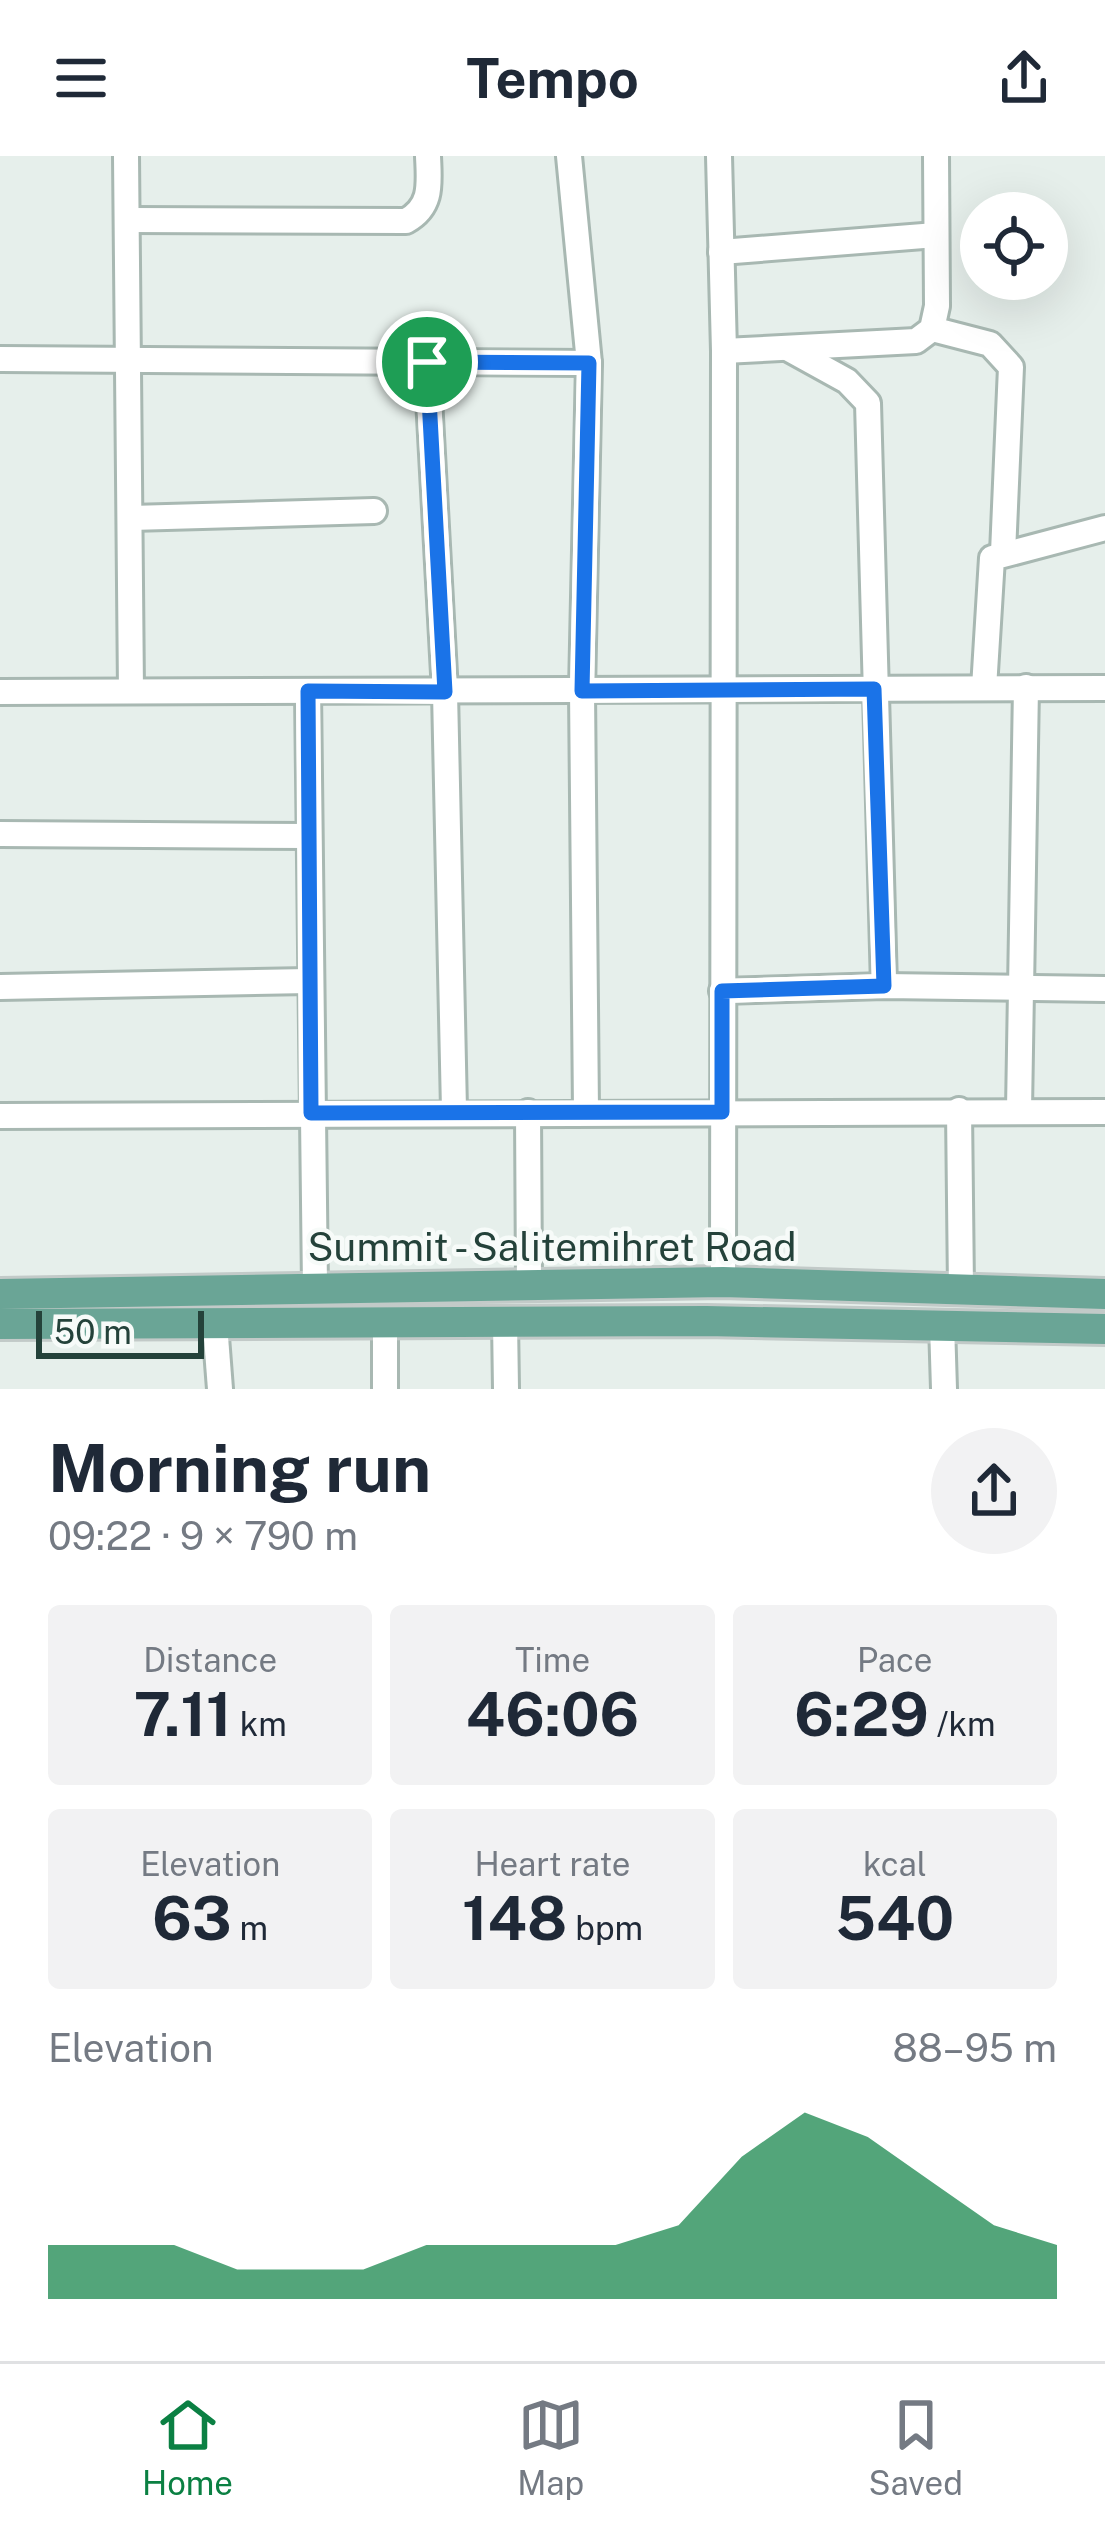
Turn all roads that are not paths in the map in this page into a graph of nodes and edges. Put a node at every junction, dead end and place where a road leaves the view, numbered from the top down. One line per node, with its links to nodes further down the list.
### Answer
1 (127, 156): 6 (street)
2 (428, 156): 6 (street)
3 (569, 156): 15 (street)
4 (719, 156): 8 (street)
5 (936, 156): 7 (street)
6 (128, 220): 13 (street)
7 (935, 235): 8 (street); 9 (street)
8 (722, 252): 11 (street)
9 (932, 329): 10 (street); 19 (street)
10 (789, 349): 11 (street); 23 (street)
11 (724, 351): 27 (street)
12 (0, 358): 13 (street)
13 (130, 358): 14 (street); 17 (street)
14 (427, 362): 15 (street); 29 (street)
15 (589, 363): 26 (street)
16 (374, 512): 17 (street)
17 (131, 518): 24 (street)
18 (1105, 528): 19 (street)
19 (1003, 553): 21 (street)
20 (1026, 687): 21 (street); 22 (street); 37 (street)
21 (984, 688): 23 (street)
22 (1105, 688)
23 (874, 689): 27 (street); 33 (street)
24 (131, 691): 25 (street); 28 (street)
25 (308, 691): 29 (street); 31 (street)
26 (582, 691): 27 (street); 29 (street); 41 (street)
27 (720, 691): 36 (street)
28 (0, 692)
29 (445, 692): 38 (street)
30 (0, 834): 31 (street)
31 (308, 836): 32 (street)
32 (310, 981): 34 (street); 45 (street)
33 (884, 986): 36 (street); 37 (street)
34 (0, 987)
35 (1105, 989): 37 (street)
36 (722, 991): 43 (street)
37 (1023, 991): 40 (street)
38 (454, 1110): 42 (street); 45 (street)
39 (959, 1110): 40 (street); 43 (street); 50 (street)
40 (1019, 1110): 44 (street)
41 (586, 1111): 42 (street); 43 (street)
42 (528, 1112): 48 (street)
43 (722, 1112): 47 (street)
44 (1105, 1112)
45 (311, 1113): 46 (street); 49 (street)
46 (0, 1115)
47 (723, 1282): 48 (main road, Summit - Salitemihret Road); 50 (main road, Summit - Salitemihret Road)
48 (529, 1283): 49 (main road, Summit - Salitemihret Road)
49 (315, 1286): 51 (main road, Summit - Salitemihret Road)
50 (961, 1289): 52 (main road, Summit - Salitemihret Road)
51 (0, 1294)
52 (1105, 1294)
53 (385, 1320): 54 (main road); 56 (main road); 60 (street)
54 (505, 1321): 57 (main road); 61 (street)
55 (0, 1324): 56 (main road)
56 (215, 1324): 59 (street)
57 (942, 1324): 58 (main road); 62 (street)
58 (1105, 1329)
59 (220, 1389)
60 (385, 1389)
61 (506, 1389)
62 (944, 1389)

